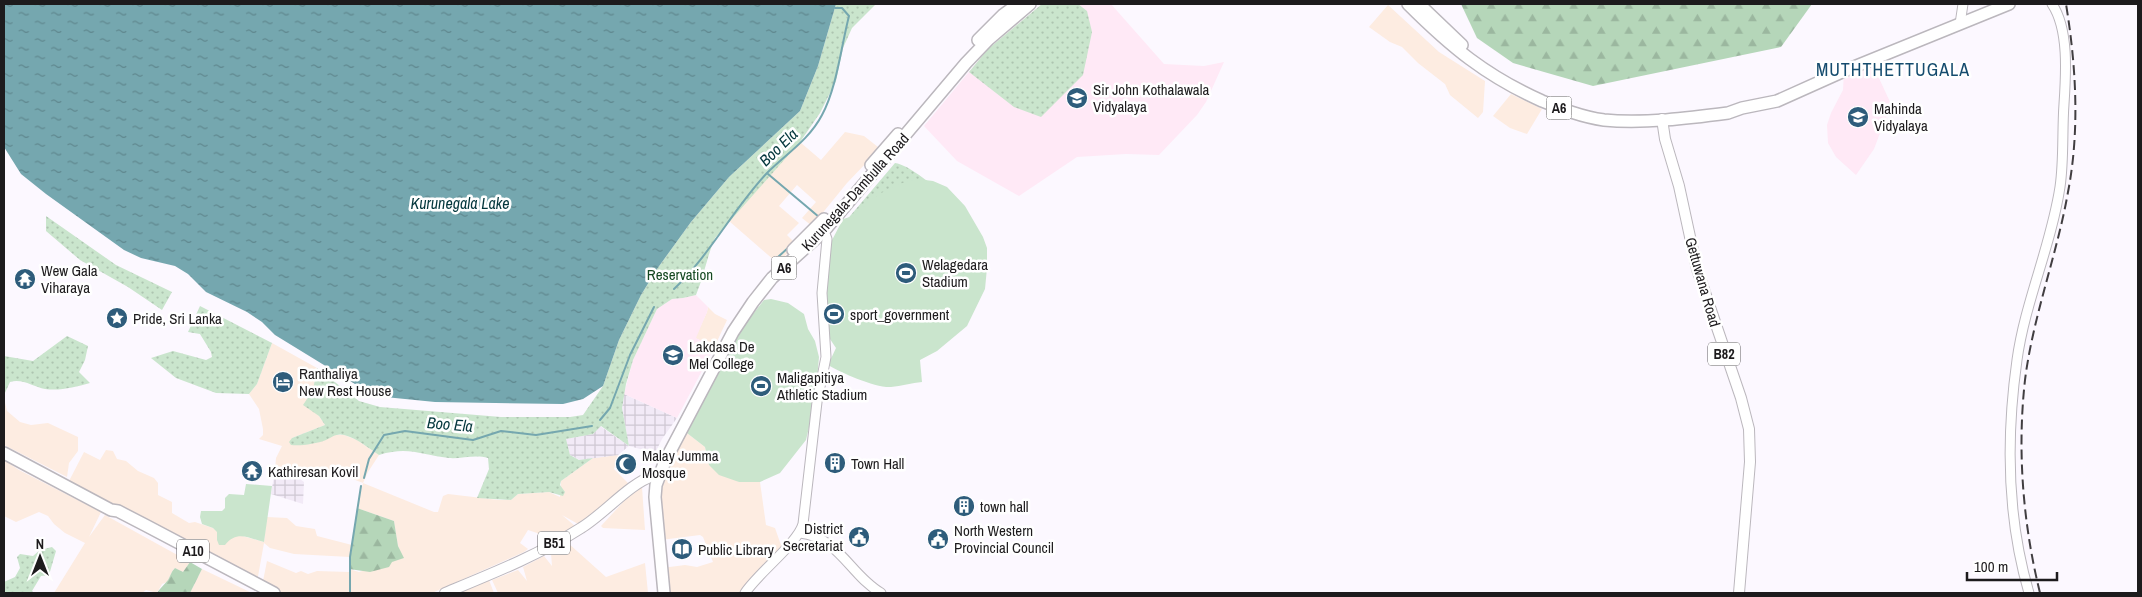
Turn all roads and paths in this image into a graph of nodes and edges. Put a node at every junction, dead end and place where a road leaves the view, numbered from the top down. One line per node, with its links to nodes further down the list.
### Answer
1 (1018, 4): 10 (highway, Kurunegala-Dambulla Road / A6)
2 (1030, 4): 10 (highway, Kurunegala-Dambulla Road / A6)
3 (1408, 4): 9 (highway, A6)
4 (1419, 4): 9 (highway, A6)
5 (1963, 4): 8 (street)
6 (2009, 4): 8 (highway, A6)
7 (2052, 4): 23 (street)
8 (1960, 24): 9 (highway, A6)
9 (1662, 116): 22 (main road, Gettuwana Road / B82)
10 (821, 228): 12 (highway, Kurunegala-Dambulla Road / A6); 14 (street); 19 (highway, Kurunegala-Dambulla Road / A6)
11 (4, 453): 13 (highway, A10)
12 (653, 476): 17 (main road, B51); 18 (highway, Kurunegala-Dambulla Road / A6)
13 (111, 510): 15 (highway, A10); 16 (highway, A10)
14 (800, 533): 20 (street); 21 (street)
15 (264, 593)
16 (274, 593)
17 (445, 593)
18 (658, 593)
19 (664, 593)
20 (744, 593)
21 (881, 593)
22 (1739, 593)
23 (2029, 593)

